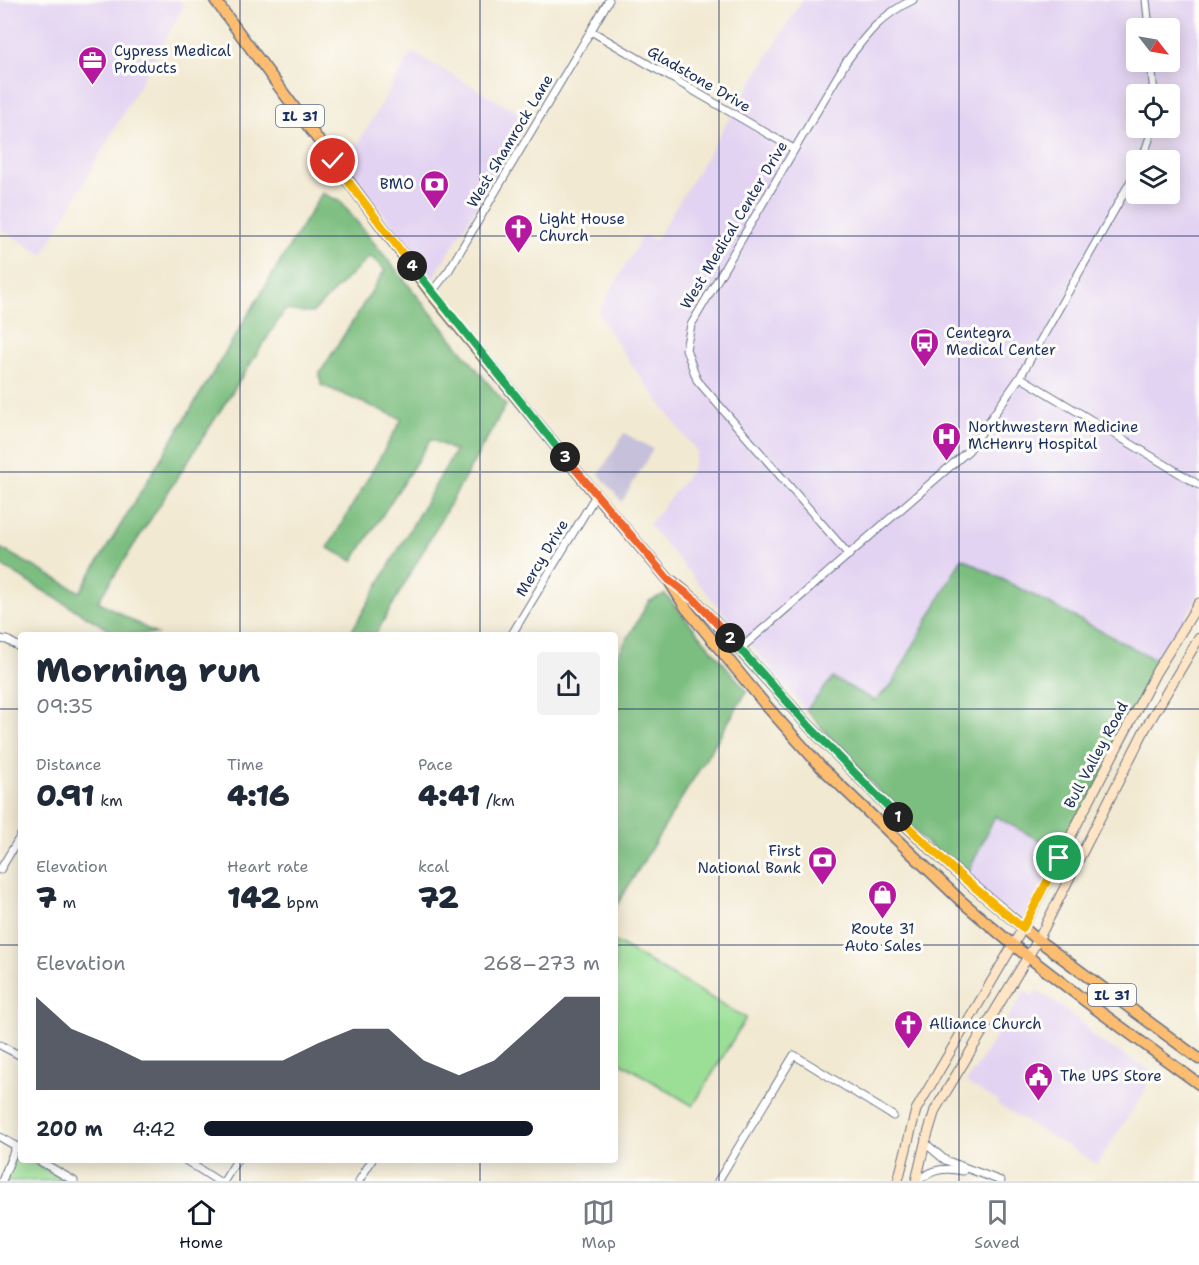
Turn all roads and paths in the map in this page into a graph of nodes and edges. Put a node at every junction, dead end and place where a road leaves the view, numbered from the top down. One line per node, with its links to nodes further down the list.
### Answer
1 (215, 0): 9 (main road, IL 31)
2 (609, 0): 6 (street, West Shamrock Lane)
3 (913, 0): 7 (street, West Medical Center Drive)
4 (1146, 0): 5 (street)
5 (1148, 18)
6 (591, 31): 7 (street, Gladstone Drive); 9 (street, West Shamrock Lane)
7 (794, 149): 13 (street, West Medical Center Drive)
8 (1126, 189): 10 (street)
9 (432, 293): 12 (main road, IL 31)
10 (1020, 377): 11 (street); 13 (street)
11 (1199, 485)
12 (596, 495): 14 (main road, IL 31); 16 (street, Mercy Drive)
13 (849, 555): 20 (street)
14 (668, 579): 20 (main road, IL 31); 25 (main road, IL 31)
15 (1199, 603): 23 (street, Bull Valley Road)
16 (513, 632)
17 (1199, 638): 24 (street, Bull Valley Road)
18 (0, 639): 19 (street)
19 (18, 646)
20 (740, 649): 23 (main road, IL 31)
21 (18, 840): 22 (street)
22 (0, 870)
23 (1023, 928): 24 (main road, IL 31); 25 (street, Bull Valley Road)
24 (1038, 940): 26 (street, Bull Valley Road); 29 (main road, IL 31)
25 (1013, 945): 26 (main road, IL 31); 46 (street, Bull Valley Road)
26 (1029, 957): 30 (main road, IL 31); 33 (street, Bull Valley Road)
27 (0, 1045): 28 (street)
28 (18, 1054)
29 (1199, 1059)
30 (1199, 1084)
31 (893, 1116): 45 (street)
32 (0, 1137): 34 (street)
33 (925, 1143): 39 (street); 47 (street, Bull Valley Road)
34 (18, 1148): 40 (street)
35 (43, 1163): 41 (street)
36 (190, 1163): 42 (street)
37 (235, 1163): 43 (street)
38 (370, 1163): 44 (street)
39 (971, 1170): 47 (street); 48 (street)
40 (2, 1181)
41 (74, 1181)
42 (218, 1181)
43 (224, 1181)
44 (359, 1181)
45 (718, 1181)
46 (898, 1181)
47 (917, 1181)
48 (1001, 1181)

